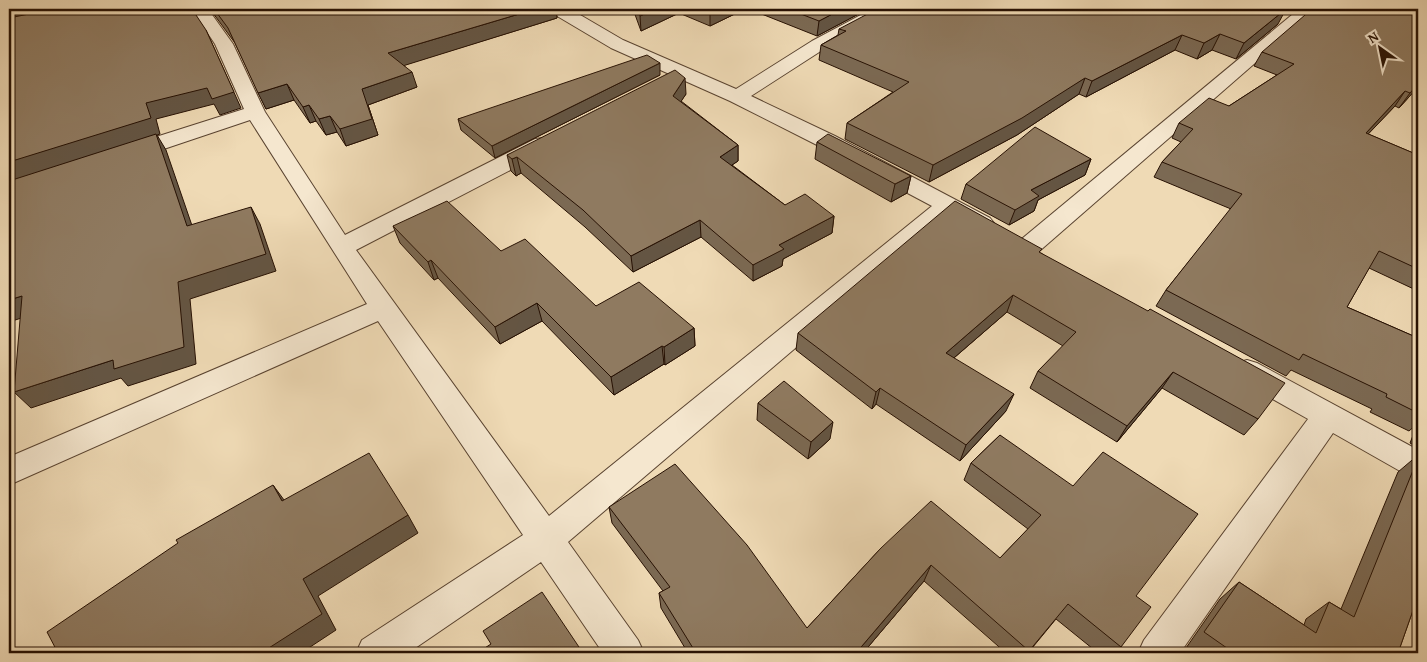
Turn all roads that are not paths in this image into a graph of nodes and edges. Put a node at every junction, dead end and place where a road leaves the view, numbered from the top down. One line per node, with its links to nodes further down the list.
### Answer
1 (200, 9): 8 (street)
2 (884, 9): 7 (street)
3 (1308, 9): 11 (street)
4 (575, 12): 5 (street)
5 (681, 74): 6 (street); 7 (street)
6 (655, 87)
7 (737, 97): 11 (street)
8 (255, 112): 10 (street); 12 (street)
9 (559, 136): 12 (street)
10 (104, 161)
11 (948, 205): 18 (street)
12 (341, 246): 13 (street)
13 (383, 308): 17 (street); 18 (street)
14 (1224, 358): 15 (street)
15 (1328, 416): 16 (street); 21 (street)
16 (1418, 465)
17 (9, 471)
18 (546, 539): 19 (street); 20 (street)
19 (375, 653)
20 (624, 653)
21 (1157, 653)

